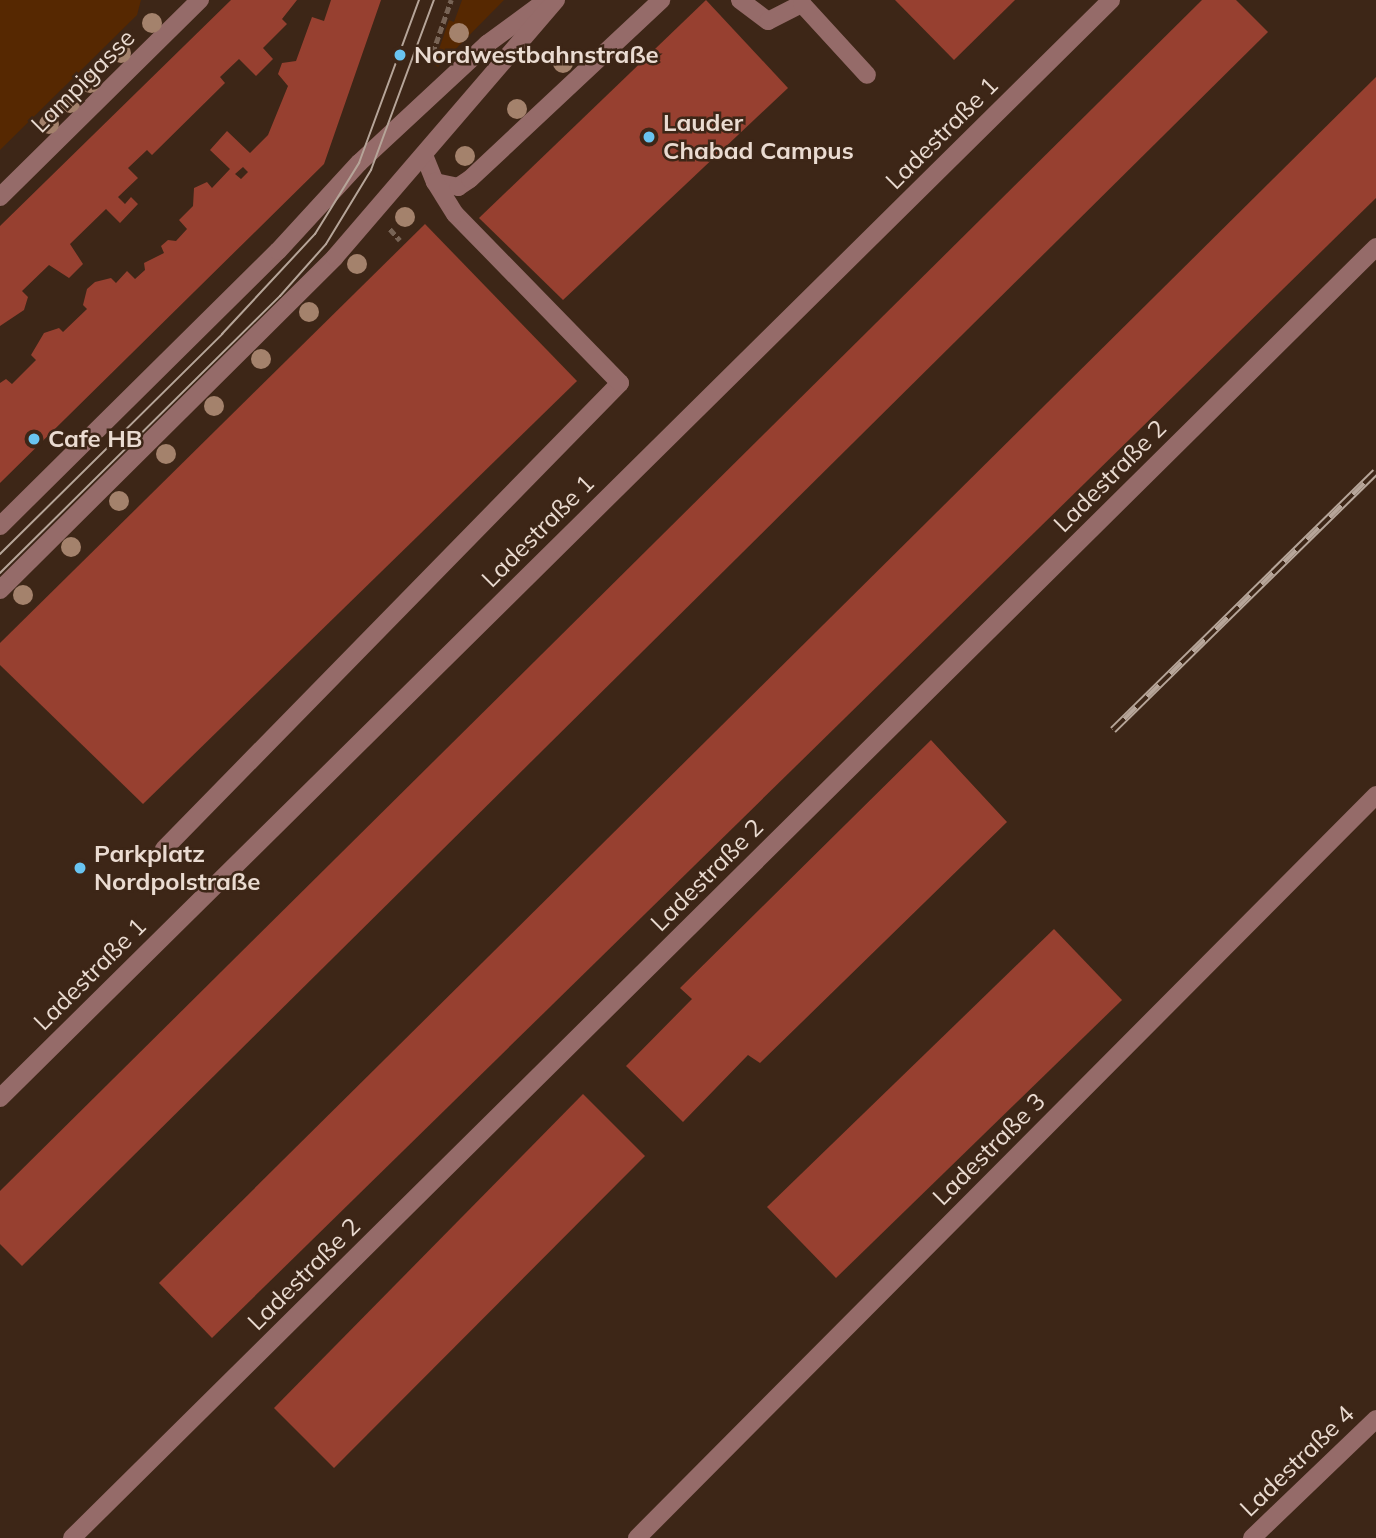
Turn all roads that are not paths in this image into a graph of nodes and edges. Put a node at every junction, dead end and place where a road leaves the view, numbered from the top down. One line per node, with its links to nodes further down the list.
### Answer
1 (200, 0): 10 (street, Lampigasse)
2 (547, 0): 12 (street)
3 (556, 0): 8 (street)
4 (661, 0): 9 (street)
5 (740, 0): 7 (street)
6 (1111, 0): 16 (street, Ladestraße 1)
7 (867, 75)
8 (424, 155): 9 (street); 13 (street)
9 (435, 182): 15 (street)
10 (0, 197)
11 (1376, 247): 18 (street, Ladestraße 2)
12 (0, 526)
13 (0, 590)
14 (1376, 795): 19 (street, Ladestraße 3)
15 (164, 849)
16 (0, 1098)
17 (1376, 1419): 20 (street, Ladestraße 4)
18 (72, 1538)
19 (637, 1538)
20 (1252, 1538)

